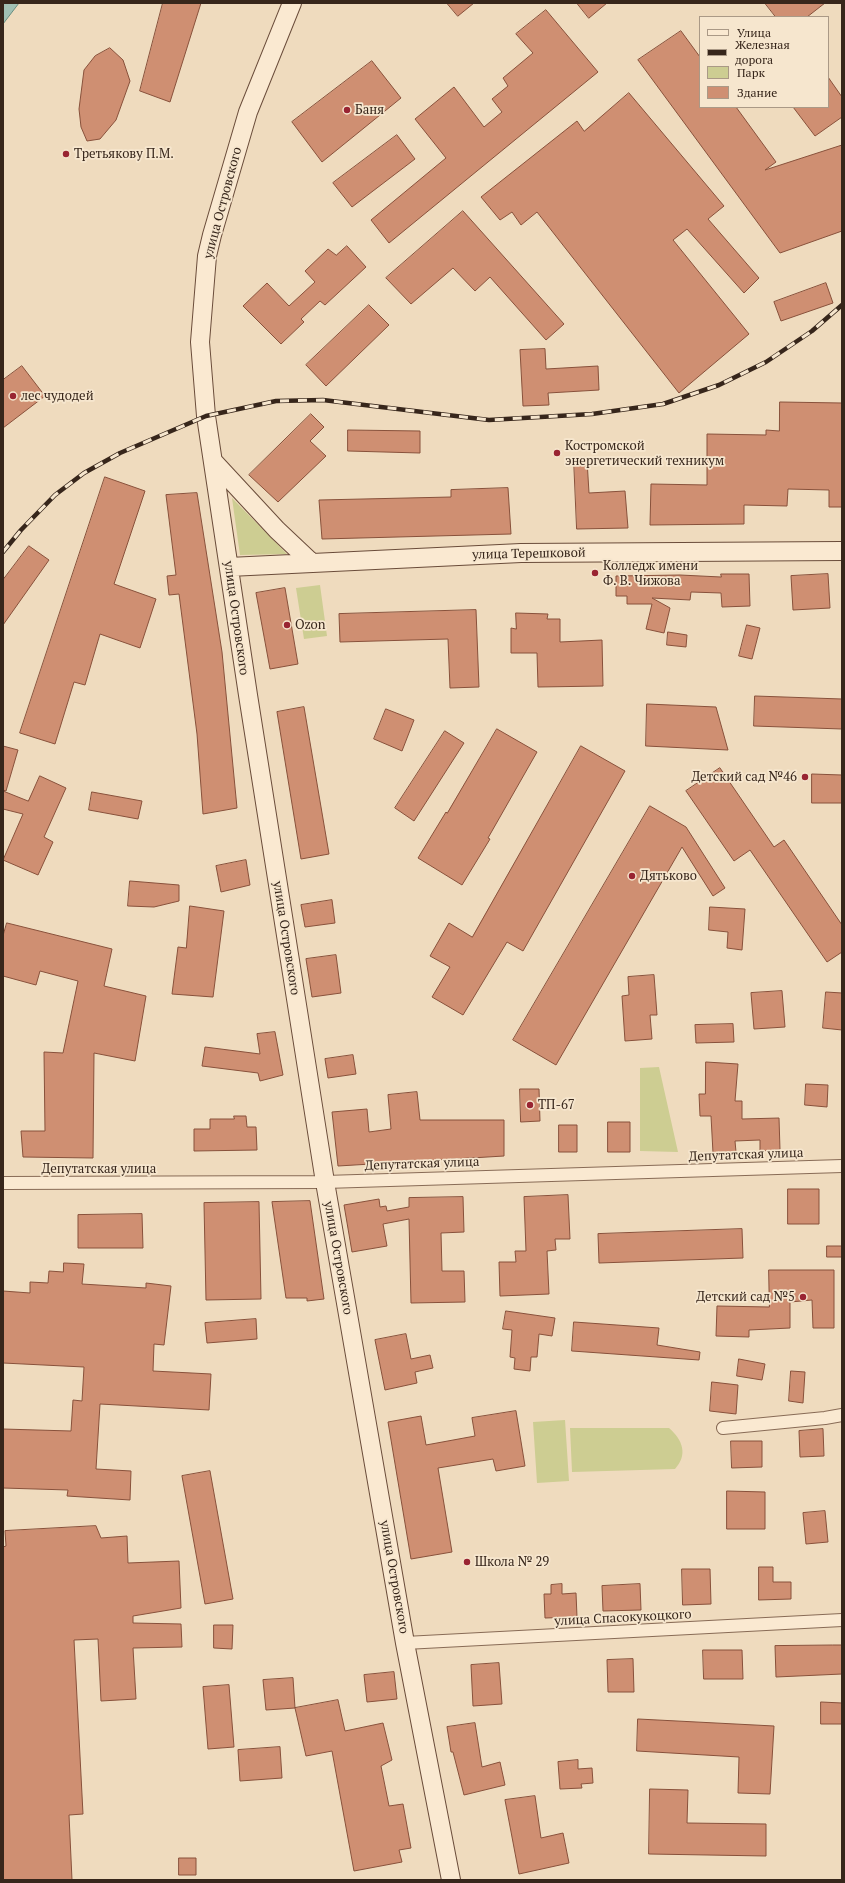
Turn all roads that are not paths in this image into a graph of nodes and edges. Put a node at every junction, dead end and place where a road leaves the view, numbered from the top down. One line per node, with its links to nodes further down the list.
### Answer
1 (292, 3): 2 (main road, улица Островского)
2 (214, 462): 4 (main road); 5 (main road, улица Островского)
3 (842, 551): 4 (main road, улица Терешковой)
4 (312, 563): 5 (main road, улица Терешковой)
5 (229, 567): 7 (main road, улица Островского)
6 (842, 1166): 7 (street, Депутатская улица)
7 (325, 1182): 8 (street, Депутатская улица); 12 (main road, улица Островского)
8 (3, 1183)
9 (842, 1414): 10 (street)
10 (723, 1428)
11 (842, 1620): 12 (street, улица Спасокукоцкого)
12 (405, 1643): 13 (main road, улица Островского)
13 (451, 1880)

